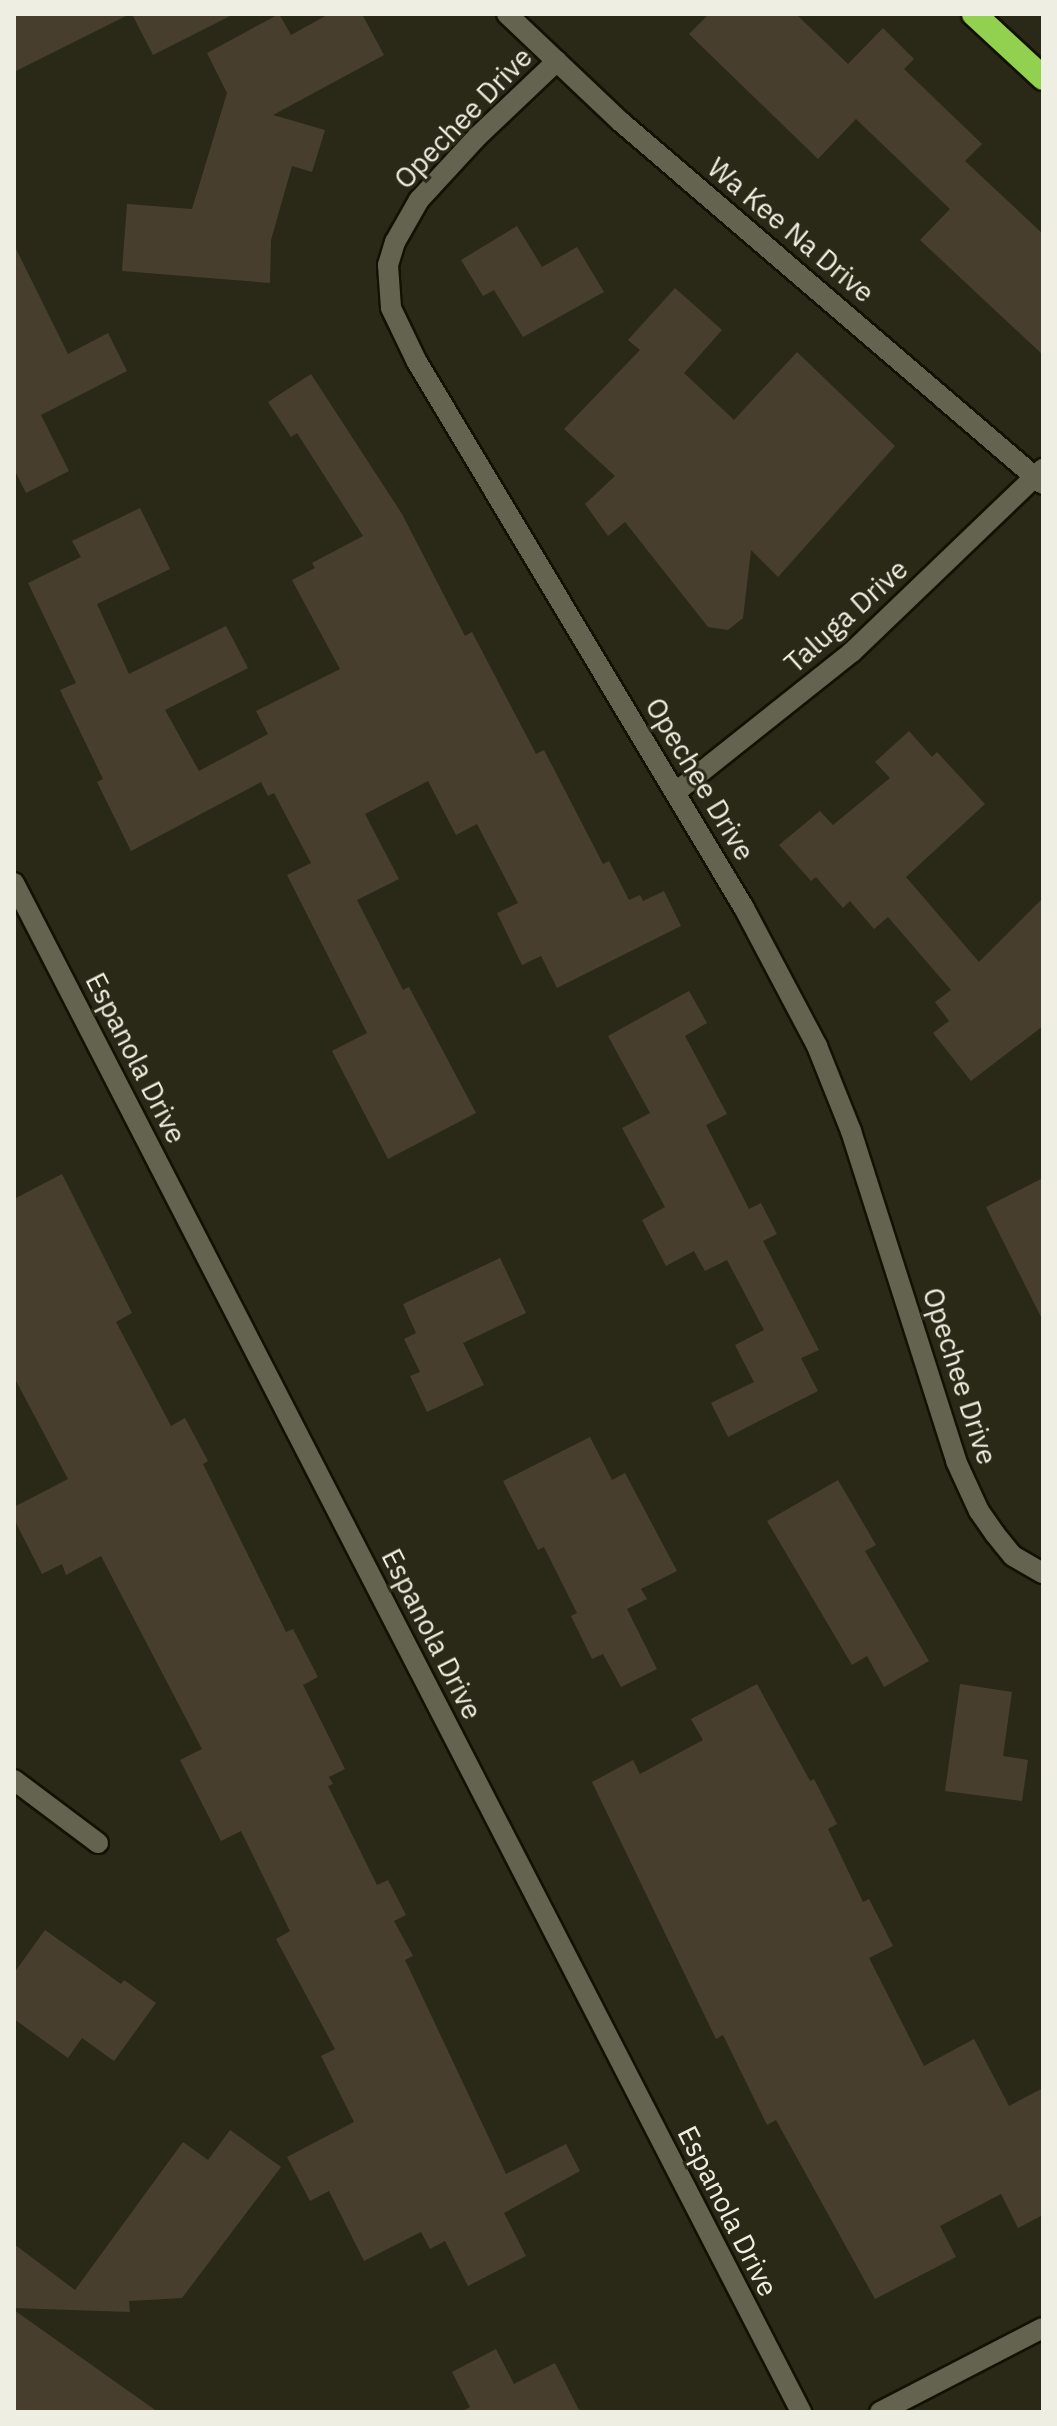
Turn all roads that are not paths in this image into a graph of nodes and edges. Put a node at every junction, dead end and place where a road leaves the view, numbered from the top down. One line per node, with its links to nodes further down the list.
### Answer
1 (507, 14): 3 (street, Wa Kee Na Drive)
2 (974, 14): 4 (highway)
3 (557, 61): 5 (street, Wa Kee Na Drive); 6 (street, Opechee Drive)
4 (1043, 78)
5 (1041, 476): 6 (street, Taluga Drive)
6 (676, 792): 8 (street, Opechee Drive)
7 (14, 883): 12 (street, Espanola Drive)
8 (1043, 1573)
9 (14, 1780): 10 (street)
10 (98, 1843)
11 (1043, 2328): 13 (street)
12 (801, 2412)
13 (880, 2412)

